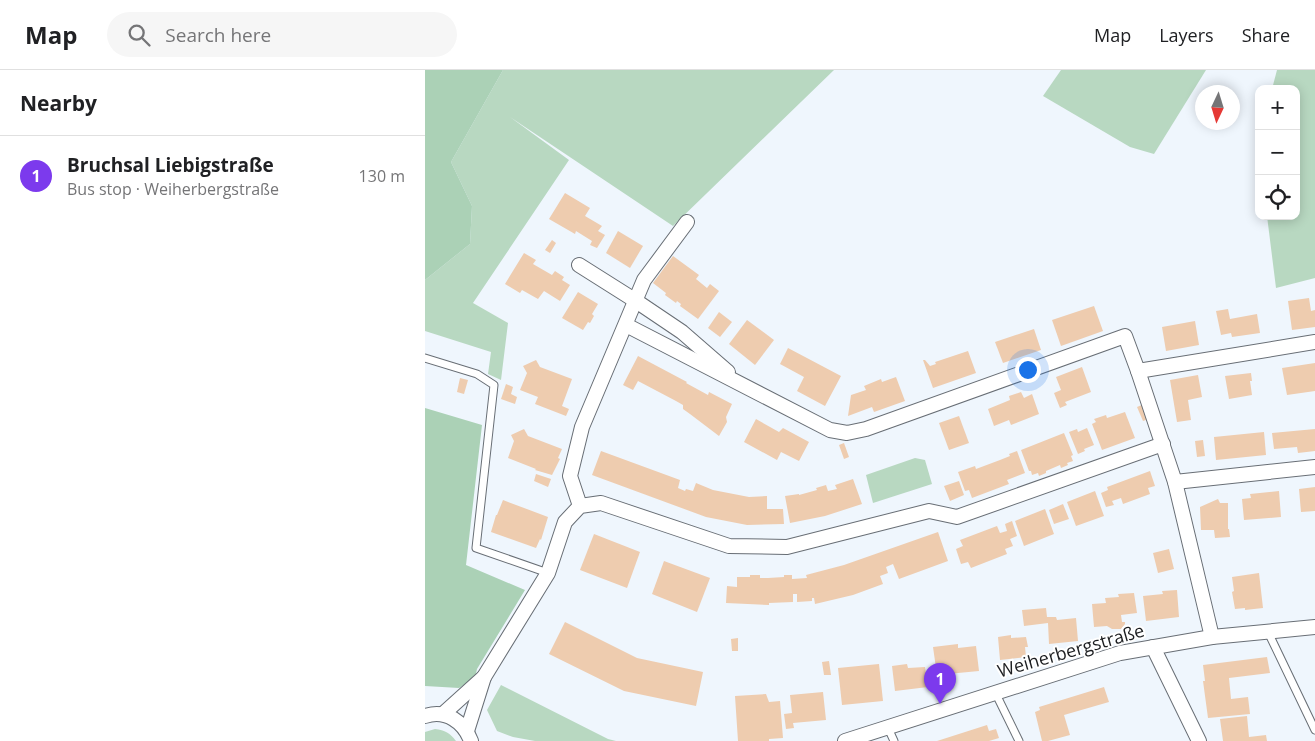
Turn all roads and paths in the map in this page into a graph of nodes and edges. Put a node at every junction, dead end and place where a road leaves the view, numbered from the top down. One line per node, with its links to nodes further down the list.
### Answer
1 (687, 222): 3 (street)
2 (579, 265): 3 (street)
3 (636, 301): 4 (street); 8 (street)
4 (626, 325): 8 (street); 12 (street)
5 (1315, 342): 7 (street)
6 (425, 358): 13 (lane)
7 (1138, 371): 8 (street); 9 (street)
8 (744, 386)
9 (1163, 444): 11 (street); 12 (street)
10 (1315, 467): 11 (street)
11 (1175, 482): 16 (street)
12 (580, 506): 13 (street)
13 (548, 573): 18 (street)
14 (1315, 627): 15 (street, Weiherbergstraße)
15 (1268, 632): 16 (street, Weiherbergstraße); 23 (lane)
16 (1212, 637): 17 (street, Weiherbergstraße)
17 (1153, 647): 19 (street, Weiherbergstraße); 28 (street)
18 (484, 677): 20 (street); 24 (street)
19 (995, 692): 22 (street, Weiherbergstraße); 27 (lane)
20 (443, 714): 21 (street); 24 (street)
21 (425, 716)
22 (888, 728): 25 (street, Weiherbergstraße); 26 (lane)
23 (1315, 730)
24 (469, 736)
25 (845, 741)
26 (894, 741)
27 (1019, 741)
28 (1199, 741)

